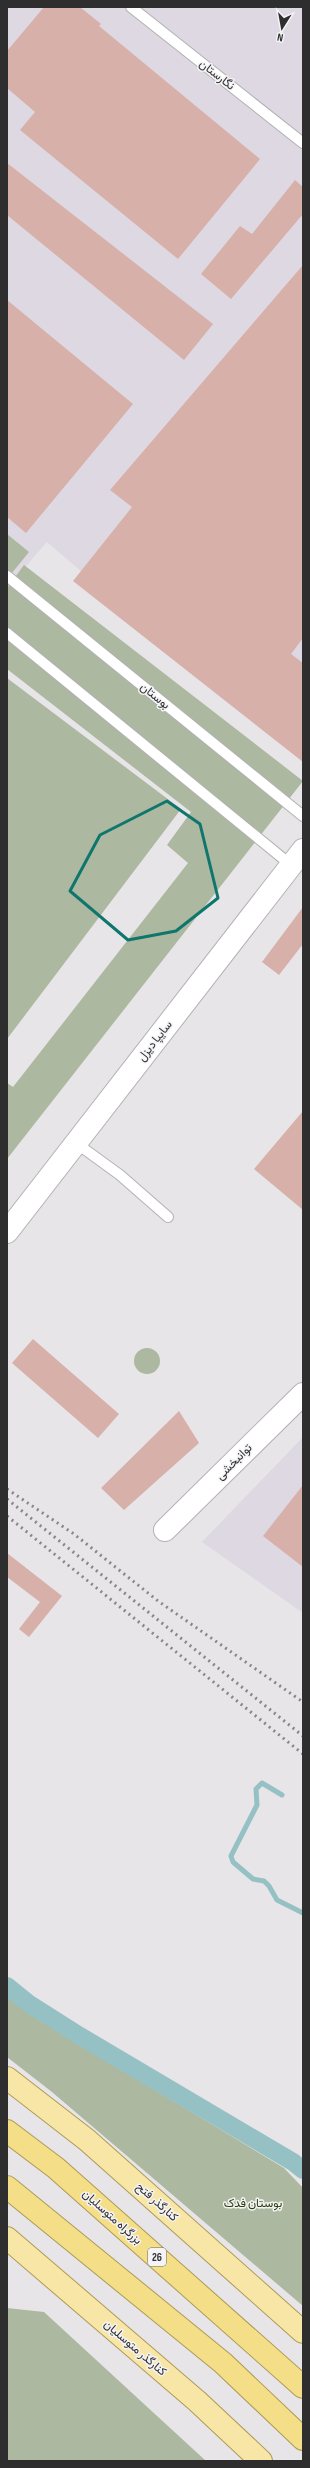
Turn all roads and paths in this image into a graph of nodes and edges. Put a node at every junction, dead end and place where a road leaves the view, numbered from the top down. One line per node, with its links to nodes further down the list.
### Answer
1 (131, 7): 2 (lane, نگارستان)
2 (303, 143)
3 (7, 576): 5 (lane, بوستان)
4 (7, 633): 6 (lane)
5 (303, 816)
6 (297, 857): 7 (street, سایپا دیزل)
7 (76, 1143): 8 (lane); 9 (street, سایپا دیزل)
8 (168, 1217)
9 (7, 1232)
10 (303, 1394): 11 (street, توانبخشی)
11 (165, 1530)
12 (7, 2078): 18 (main road, کنارگذر فتح)
13 (7, 2114): 15 (highway)
14 (7, 2131): 15 (highway, بزرگراه متوسلیان / 26)
15 (56, 2168): 19 (highway, بزرگراه متوسلیان / 26)
16 (7, 2187): 20 (highway)
17 (7, 2238): 21 (main road, کنارگذر متوسلیان)
18 (303, 2332)
19 (303, 2388)
20 (303, 2439)
21 (261, 2461)

